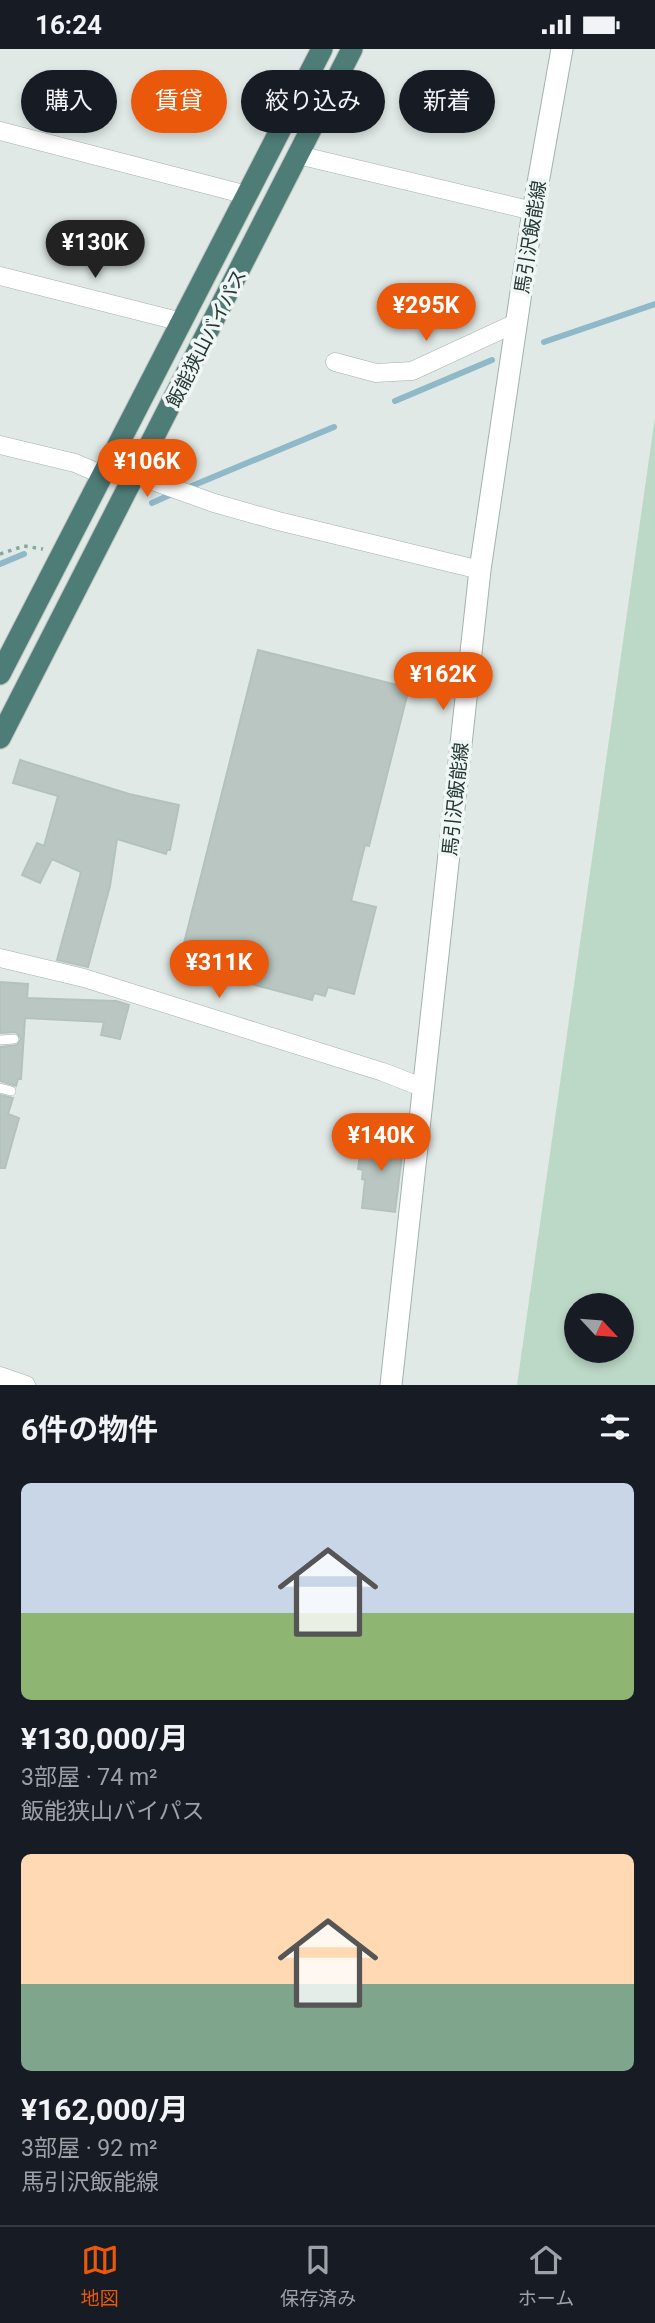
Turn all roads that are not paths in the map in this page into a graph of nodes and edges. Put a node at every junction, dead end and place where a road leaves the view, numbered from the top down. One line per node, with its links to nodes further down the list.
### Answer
1 (322, 49): 6 (highway, 飯能狭山バイパス)
2 (352, 49): 5 (highway, 飯能狭山バイパス)
3 (562, 49): 7 (main road, 馬引沢飯能線)
4 (0, 131): 6 (street)
5 (298, 155): 7 (street); 14 (highway, 飯能狭山バイパス)
6 (247, 195): 9 (highway, 飯能狭山バイパス)
7 (533, 211): 10 (main road, 馬引沢飯能線)
8 (0, 276): 9 (street)
9 (181, 322): 13 (highway, 飯能狭山バイパス)
10 (516, 323): 11 (street); 15 (main road, 馬引沢飯能線)
11 (335, 362)
12 (0, 445): 13 (street)
13 (103, 475): 16 (highway, 飯能狭山バイパス)
14 (136, 475): 15 (street); 17 (highway, 飯能狭山バイパス)
15 (480, 570): 22 (main road, 馬引沢飯能線)
16 (0, 674)
17 (0, 738)
18 (0, 958): 22 (street)
19 (14, 1039): 20 (lane)
20 (0, 1040)
21 (0, 1088): 23 (lane)
22 (424, 1088): 26 (main road, 馬引沢飯能線)
23 (10, 1091)
24 (0, 1376): 25 (street)
25 (26, 1385)
26 (391, 1385)

